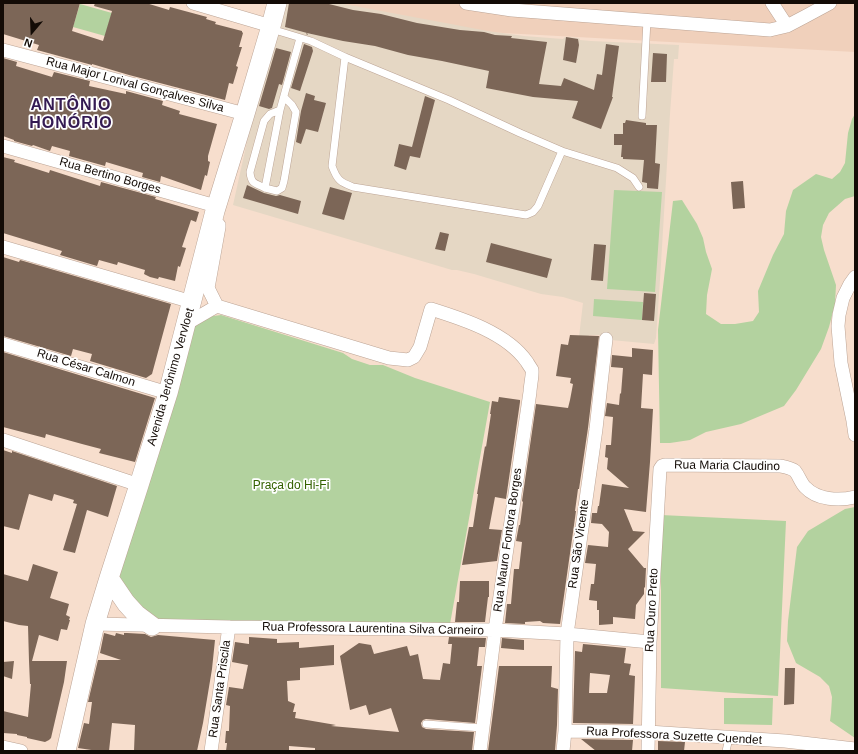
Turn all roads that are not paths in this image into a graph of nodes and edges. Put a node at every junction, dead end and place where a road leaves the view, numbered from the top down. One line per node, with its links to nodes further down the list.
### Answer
1 (193, 3): 7 (street)
2 (277, 3): 7 (street, Avenida Jerônimo Vervloet)
3 (466, 3): 6 (street)
4 (772, 3): 8 (street)
5 (830, 3): 8 (street)
6 (647, 20): 8 (street); 15 (lane)
7 (271, 26): 9 (lane); 14 (street, Avenida Jerônimo Vervloet)
8 (786, 26)
9 (300, 38): 11 (lane); 12 (lane)
10 (3, 50): 14 (street, Rua Major Lorival Gonçalves Silva)
11 (345, 57): 17 (lane); 17 (lane)
12 (284, 97): 13 (lane); 19 (lane)
13 (280, 110): 19 (lane); 19 (lane)
14 (245, 114): 20 (street, Avenida Jerônimo Vervloet)
15 (642, 116)
16 (3, 146): 20 (street, Rua Bertino Borges)
17 (562, 151): 18 (lane)
18 (639, 187)
19 (265, 188)
20 (216, 208): 23 (street, Avenida Jerônimo Vervloet); 24 (street)
21 (3, 247): 23 (street)
22 (855, 277): 29 (street)
23 (192, 302): 25 (street, Avenida Jerônimo Vervloet)
24 (217, 306): 25 (street); 38 (street, Rua Mauro Fontora Borges)
25 (186, 324): 28 (street, Avenida Jerônimo Vervloet)
26 (606, 339): 39 (street, Rua São Vicente)
27 (3, 344): 28 (street, Rua César Calmon)
28 (168, 393): 32 (street, Avenida Jerônimo Vervloet)
29 (855, 435)
30 (3, 440): 32 (street)
31 (660, 469): 33 (street, Rua Maria Claudino); 40 (street, Rua Ouro Preto)
32 (139, 485): 34 (street, Avenida Jerônimo Vervloet)
33 (855, 497)
34 (109, 578): 35 (street, Avenida Jerônimo Vervloet); 36 (street)
35 (95, 624): 36 (street, Rua Professora Laurentina Silva Carneiro); 49 (street, Avenida Jerônimo Vervloet)
36 (152, 626): 37 (street, Rua Professora Laurentina Silva Carneiro)
37 (229, 627): 38 (street, Rua Professora Laurentina Silva Carneiro); 50 (street, Rua Santa Priscila)
38 (495, 630): 39 (street, Rua Professora Laurentina Silva Carneiro); 42 (street, Rua Mauro Fontora Borges)
39 (567, 634): 40 (street, Rua Professora Laurentina Silva Carneiro); 43 (street, Rua São Vicente)
40 (650, 642): 44 (street, Rua Ouro Preto)
41 (426, 724): 42 (lane)
42 (482, 728): 51 (street, Rua Mauro Fontora Borges)
43 (565, 731): 44 (street, Rua Professora Suzette Cuendet); 52 (street, Rua São Vicente)
44 (648, 732): 45 (street, Rua Professora Suzette Cuendet); 53 (street, Rua Ouro Preto)
45 (728, 745): 47 (street, Rua Professora Suzette Cuendet)
46 (3, 747): 48 (street)
47 (855, 749)
48 (22, 751)
49 (66, 751)
50 (211, 751)
51 (480, 751)
52 (563, 751)
53 (648, 751)

